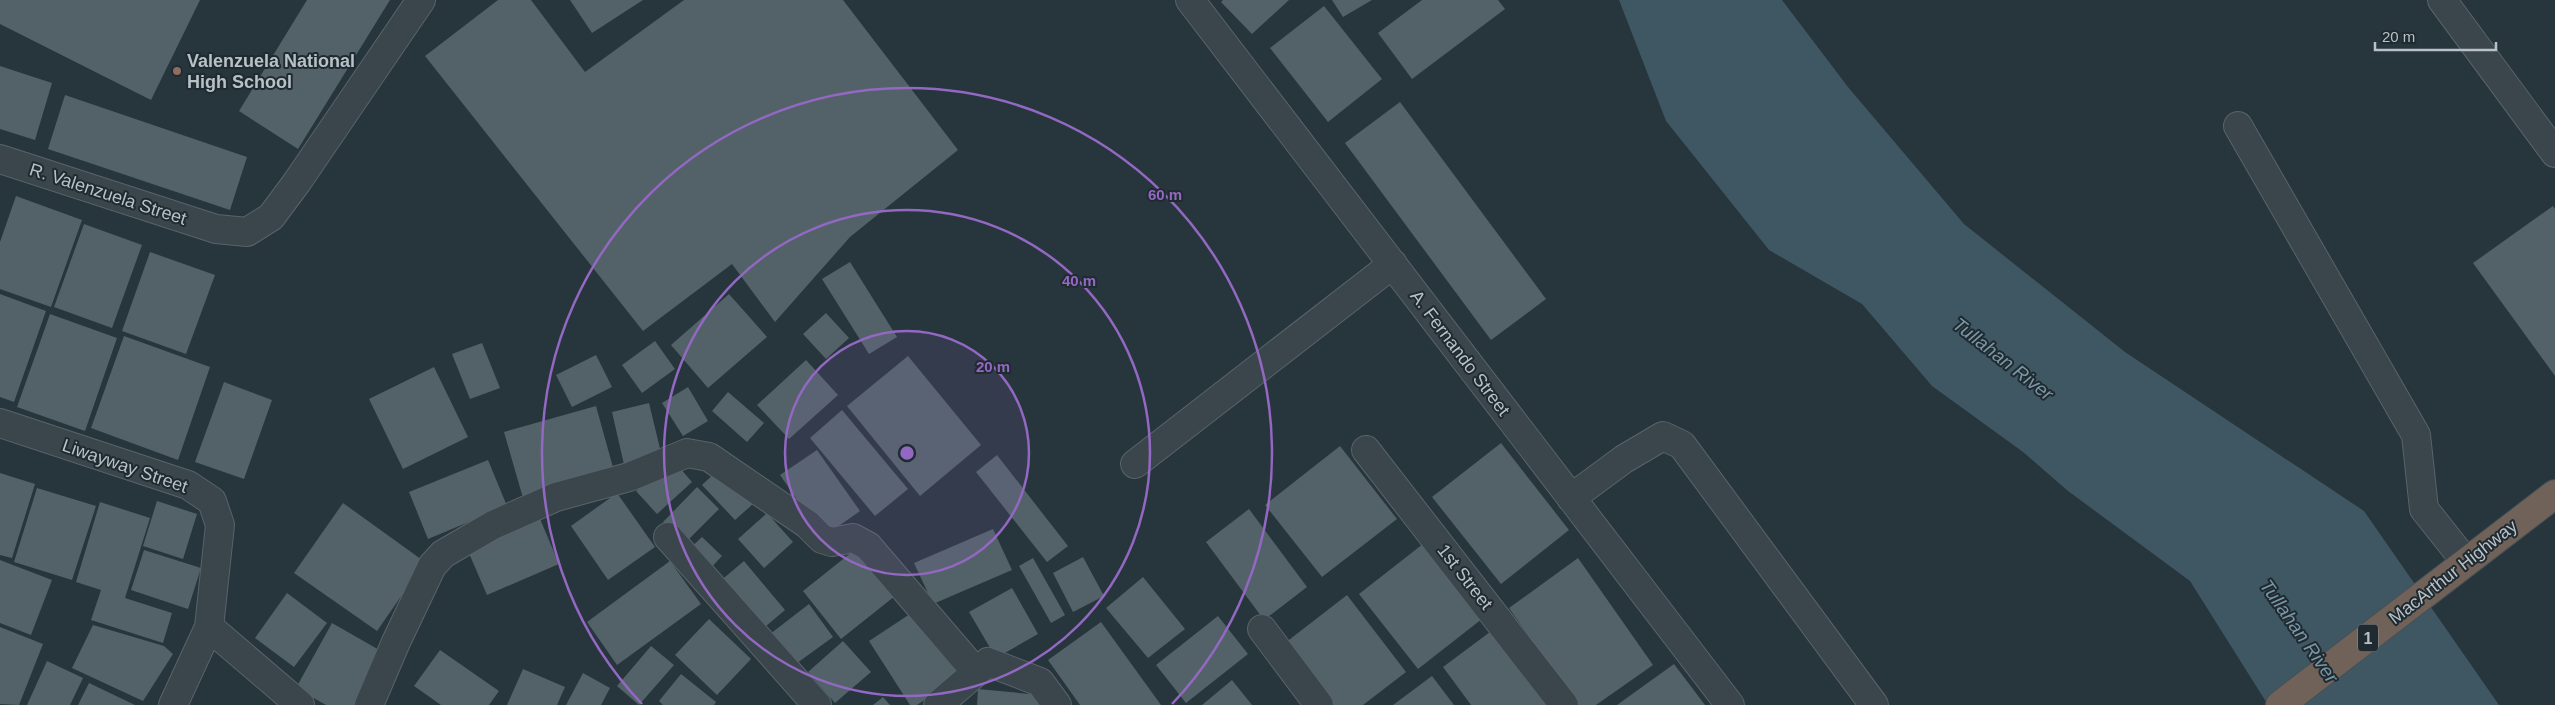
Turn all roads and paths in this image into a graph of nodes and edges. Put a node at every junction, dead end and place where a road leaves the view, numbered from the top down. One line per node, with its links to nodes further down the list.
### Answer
1 (421, 0): 6 (street, R. Valenzuela Street)
2 (1190, 0): 7 (street, A. Fernando Street)
3 (2442, 0): 5 (street)
4 (2238, 126): 14 (street)
5 (2555, 153)
6 (0, 159)
7 (1392, 264): 10 (street); 12 (street, A. Fernando Street)
8 (0, 423): 15 (street, Liwayway Street)
9 (1366, 450): 25 (street, 1st Street)
10 (1136, 464)
11 (2555, 494): 14 (highway, MacArthur Highway / 1)
12 (1572, 498): 26 (street, A. Fernando Street); 27 (street)
13 (668, 537): 21 (street)
14 (2461, 566): 28 (highway, MacArthur Highway / 1)
15 (209, 627): 18 (street, Liwayway Street); 19 (street)
16 (1262, 629): 24 (street)
17 (976, 672): 20 (street); 22 (street); 23 (street)
18 (174, 705)
19 (300, 705)
20 (369, 705)
21 (817, 705)
22 (938, 705)
23 (1057, 705)
24 (1319, 705)
25 (1564, 705)
26 (1730, 705)
27 (1874, 705)
28 (2280, 705)

